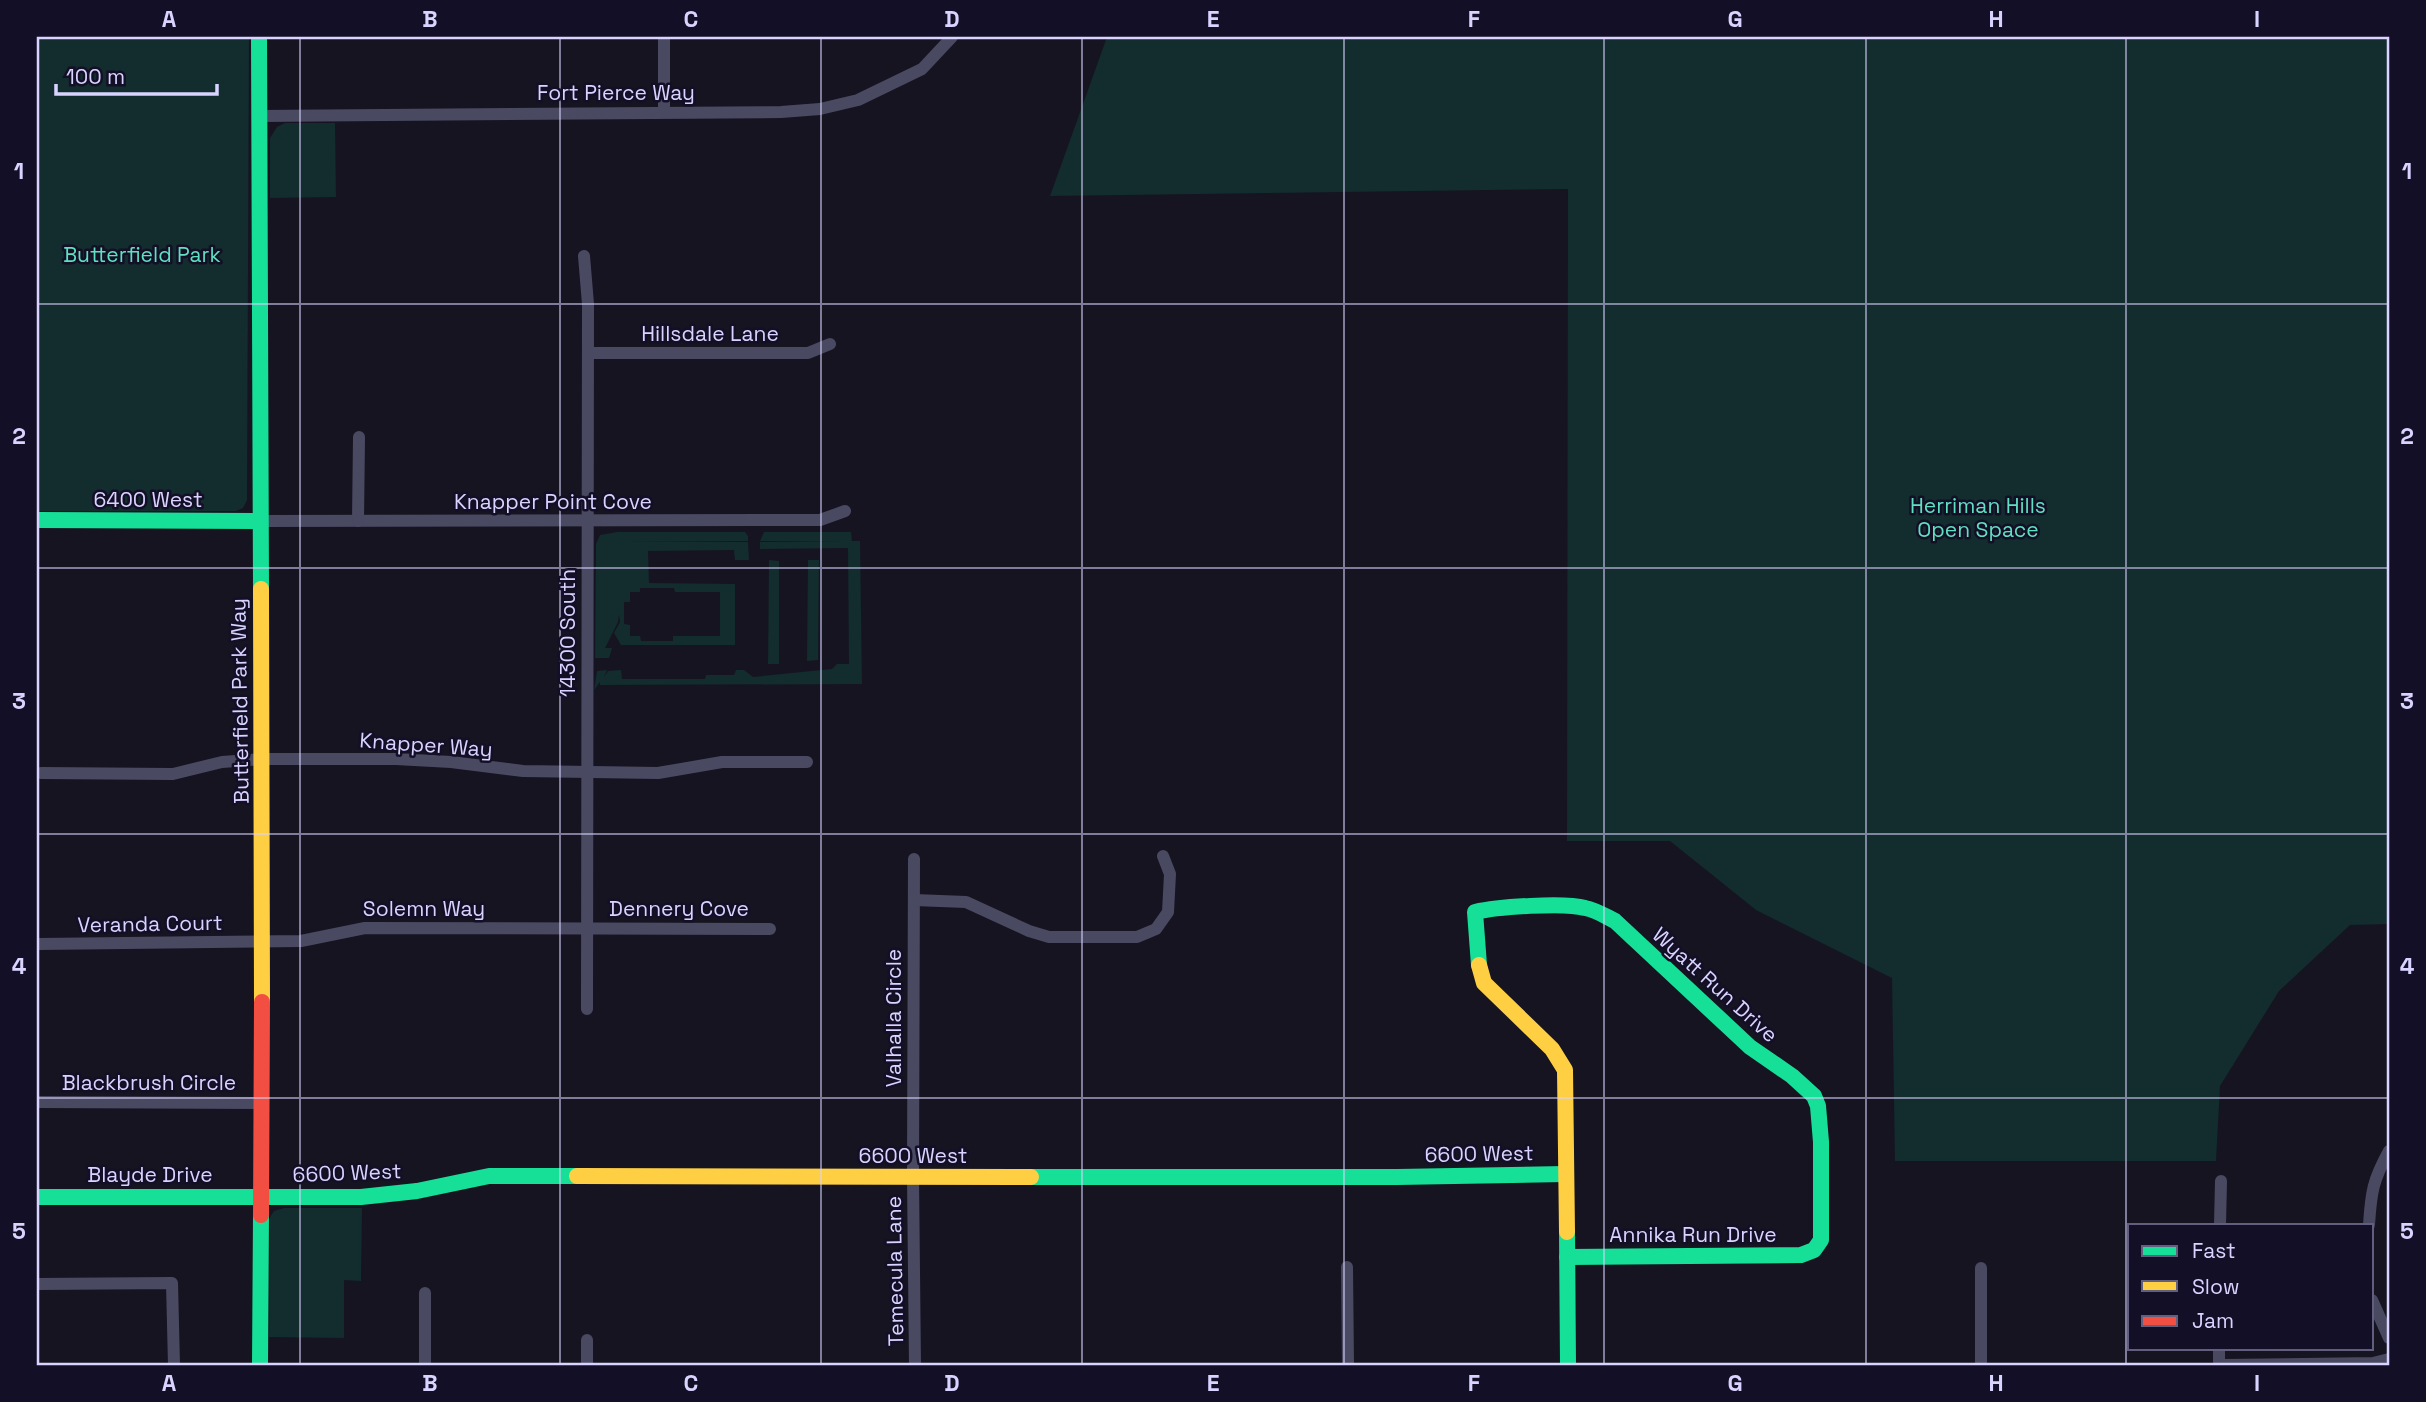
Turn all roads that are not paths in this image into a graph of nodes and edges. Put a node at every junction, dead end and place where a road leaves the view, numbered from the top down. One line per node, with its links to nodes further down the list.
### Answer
1 (259, 37): 5 (street, Butterfield Park Way)
2 (664, 37): 4 (street)
3 (952, 37): 4 (street, Fort Pierce Way)
4 (663, 112): 5 (street, Fort Pierce Way)
5 (259, 116): 12 (street, Butterfield Park Way)
6 (584, 256): 8 (street, 14300 South)
7 (830, 344): 8 (street, Hillsdale Lane)
8 (588, 353): 14 (street, 14300 South)
9 (359, 437): 13 (street)
10 (845, 511): 14 (street, Knapper Point Cove)
11 (37, 520): 12 (street, 6400 West)
12 (259, 521): 13 (street, Knapper Point Cove); 15 (street, Butterfield Park Way)
13 (358, 521): 14 (street, Knapper Point Cove)
14 (588, 521): 18 (street, 14300 South)
15 (262, 759): 17 (street, Knapper Way); 18 (street, Knapper Way); 24 (street, Butterfield Park Way)
16 (807, 762): 18 (street, Knapper Way)
17 (41, 773)
18 (588, 773): 22 (street, 14300 South)
19 (1163, 856): 21 (street)
20 (914, 859): 21 (street, Valhalla Circle)
21 (914, 900): 31 (street, Valhalla Circle)
22 (587, 928): 23 (street, Dennery Cove); 24 (street, Solemn Way); 26 (street, 14300 South)
23 (770, 929)
24 (262, 942): 25 (street, Veranda Court); 28 (street, Butterfield Park Way)
25 (38, 944)
26 (587, 1009)
27 (37, 1102): 28 (street, Blackbrush Circle)
28 (262, 1103): 33 (street, Butterfield Park Way)
29 (2389, 1151): 36 (street)
30 (1565, 1174): 31 (street, 6600 West); 37 (street, Wyatt Run Drive); 38 (street)
31 (913, 1177): 33 (street, 6600 West); 51 (street, Temecula Lane)
32 (2221, 1181): 35 (street)
33 (262, 1196): 34 (street, Blayde Drive); 48 (street, Butterfield Park Way)
34 (37, 1197)
35 (2220, 1224)
36 (2369, 1224)
37 (1818, 1248): 38 (street, Annika Run Drive)
38 (1567, 1257): 53 (street)
39 (1347, 1267): 52 (street)
40 (1981, 1268): 54 (street)
41 (37, 1284): 47 (street)
42 (425, 1293): 49 (street)
43 (2374, 1304): 44 (street)
44 (2389, 1338)
45 (587, 1340): 50 (street)
46 (2389, 1359): 55 (street)
47 (174, 1365)
48 (260, 1365)
49 (425, 1365)
50 (587, 1365)
51 (915, 1365)
52 (1348, 1365)
53 (1568, 1365)
54 (1981, 1365)
55 (2221, 1365)

